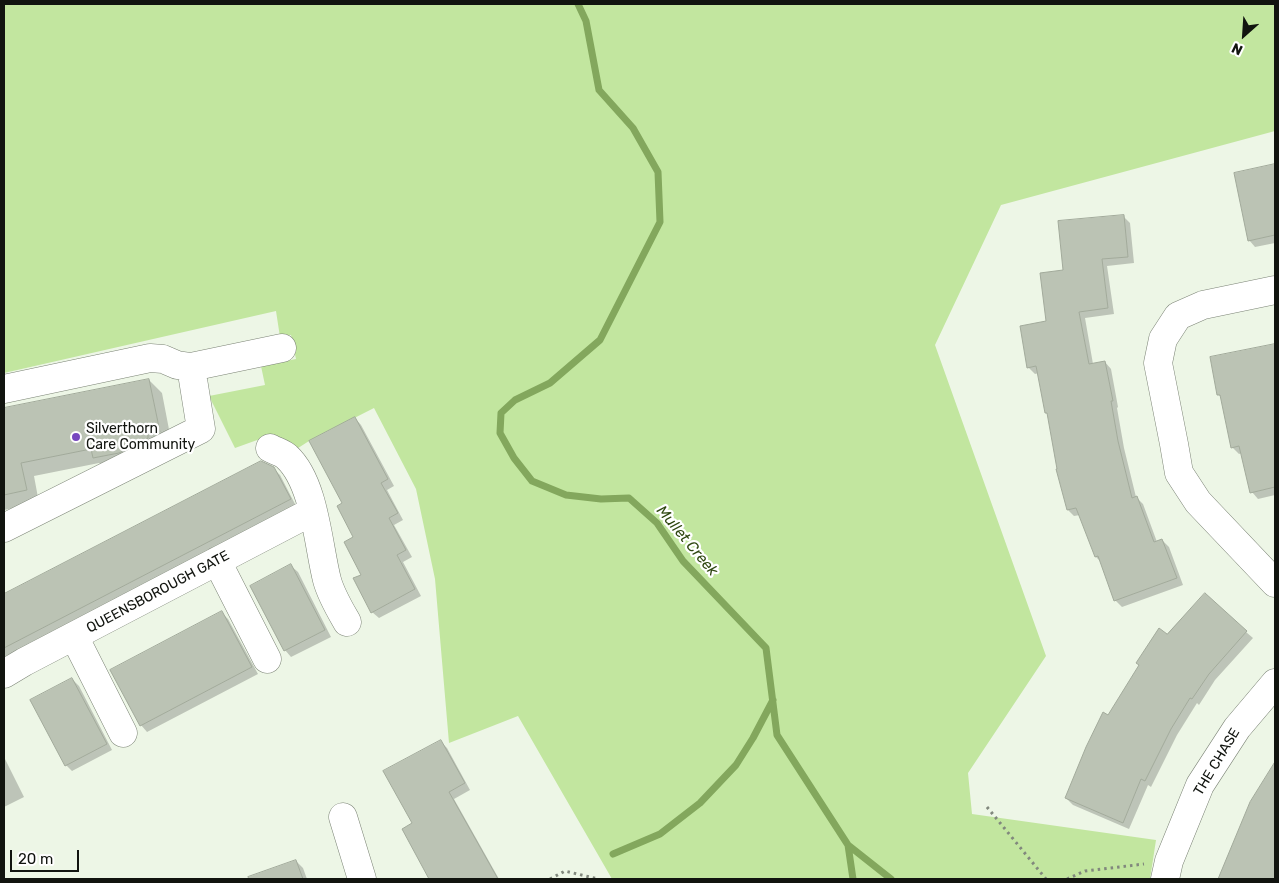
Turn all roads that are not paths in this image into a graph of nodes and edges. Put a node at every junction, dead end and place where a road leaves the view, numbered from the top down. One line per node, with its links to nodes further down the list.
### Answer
1 (1275, 290): 9 (street)
2 (282, 348): 3 (street)
3 (191, 367): 4 (street); 7 (street)
4 (4, 389)
5 (270, 448): 6 (street)
6 (313, 511): 8 (street, QUEENSBOROUGH GATE); 10 (street)
7 (4, 528)
8 (217, 561): 11 (street, QUEENSBOROUGH GATE); 12 (street)
9 (1275, 584)
10 (347, 622)
11 (74, 636): 13 (street, QUEENSBOROUGH GATE); 15 (street)
12 (267, 659)
13 (4, 674)
14 (1275, 683): 17 (street, THE CHASE)
15 (123, 733)
16 (343, 817): 18 (street)
17 (1167, 870)
18 (362, 879)

